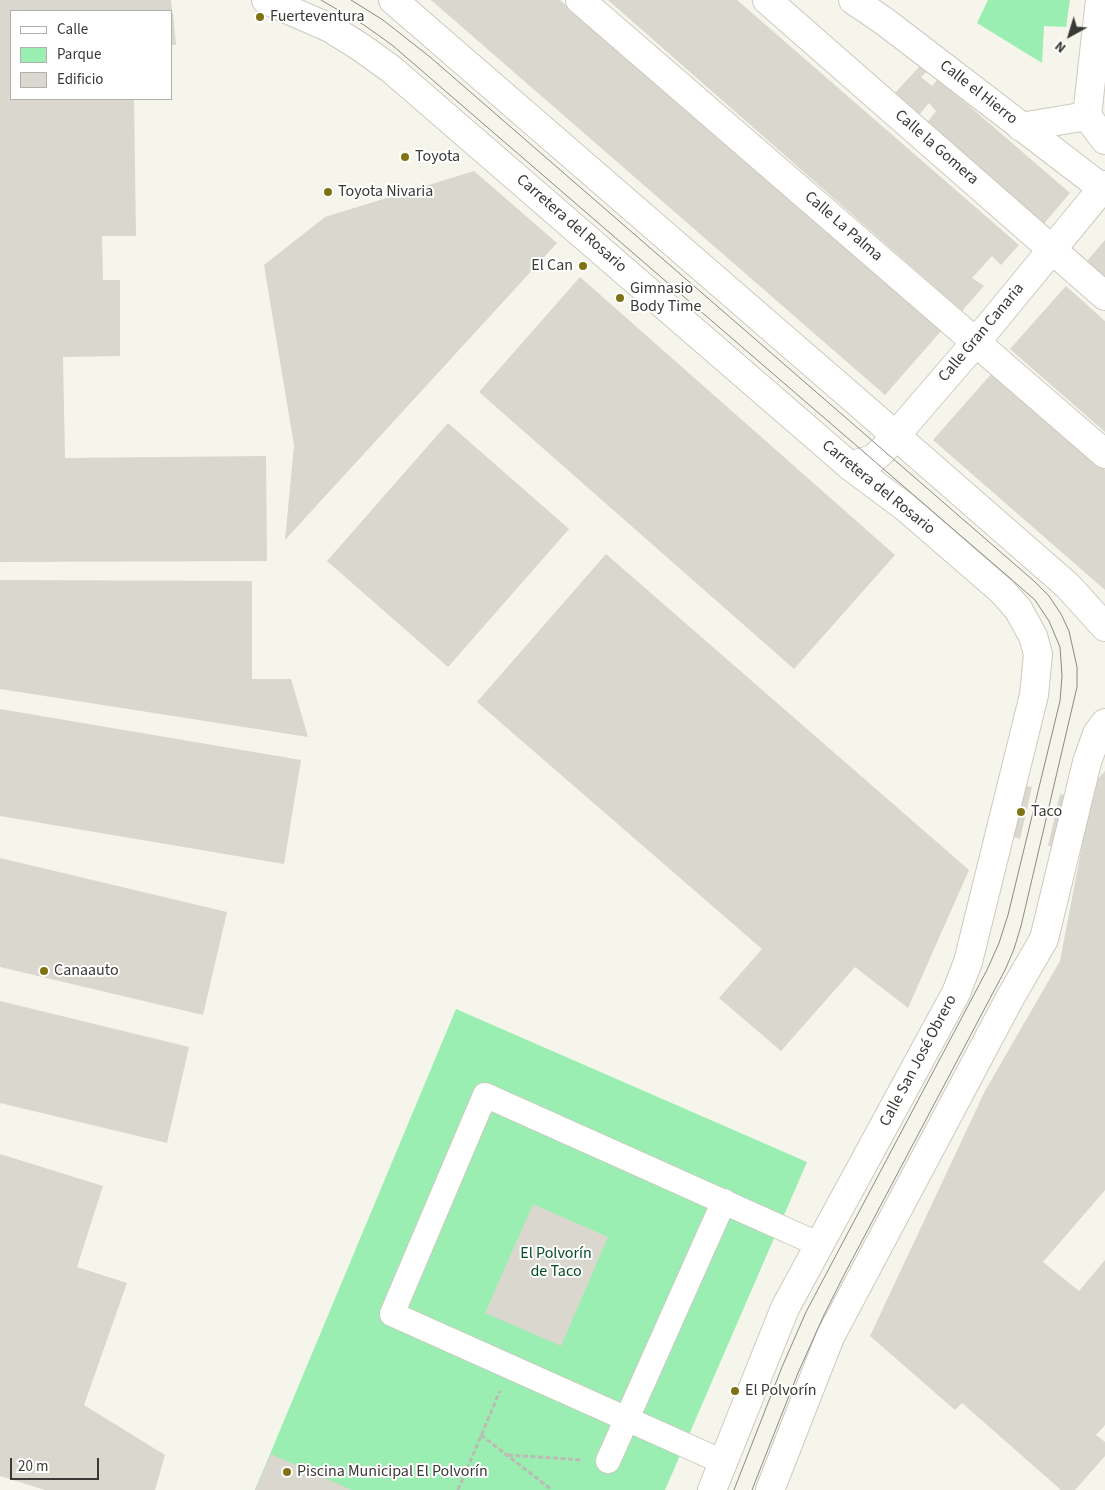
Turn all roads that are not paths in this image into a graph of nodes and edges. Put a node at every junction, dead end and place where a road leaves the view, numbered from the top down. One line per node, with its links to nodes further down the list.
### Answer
1 (266, 0): 16 (street, Carretera del Rosario)
2 (393, 0): 14 (street)
3 (580, 0): 13 (street, Calle La Palma)
4 (767, 0): 11 (street, Calle la Gomera)
5 (853, 0): 8 (street, Calle el Hierro)
6 (1100, 0): 7 (street)
7 (1087, 116): 8 (street); 9 (street)
8 (1021, 127): 10 (street, Calle el Hierro)
9 (1105, 140)
10 (1104, 187): 11 (street, Calle Gran Canaria)
11 (1052, 249): 12 (street, Calle la Gomera); 13 (street, Calle Gran Canaria)
12 (1105, 296)
13 (976, 342): 14 (street, Calle Gran Canaria); 15 (street, Calle La Palma)
14 (896, 435): 16 (street, Calle Gran Canaria); 18 (street)
15 (1105, 454)
16 (850, 466): 17 (street, Carretera del Rosario)
17 (1018, 609): 21 (street, Calle San José Obrero)
18 (1105, 628)
19 (1105, 723): 26 (street)
20 (724, 1201): 21 (street); 22 (street); 22 (street)
21 (820, 1244): 24 (street, Calle San José Obrero)
22 (627, 1419): 23 (street); 24 (street)
23 (608, 1461)
24 (723, 1462): 25 (street, Calle San José Obrero)
25 (712, 1490)
26 (770, 1490)

